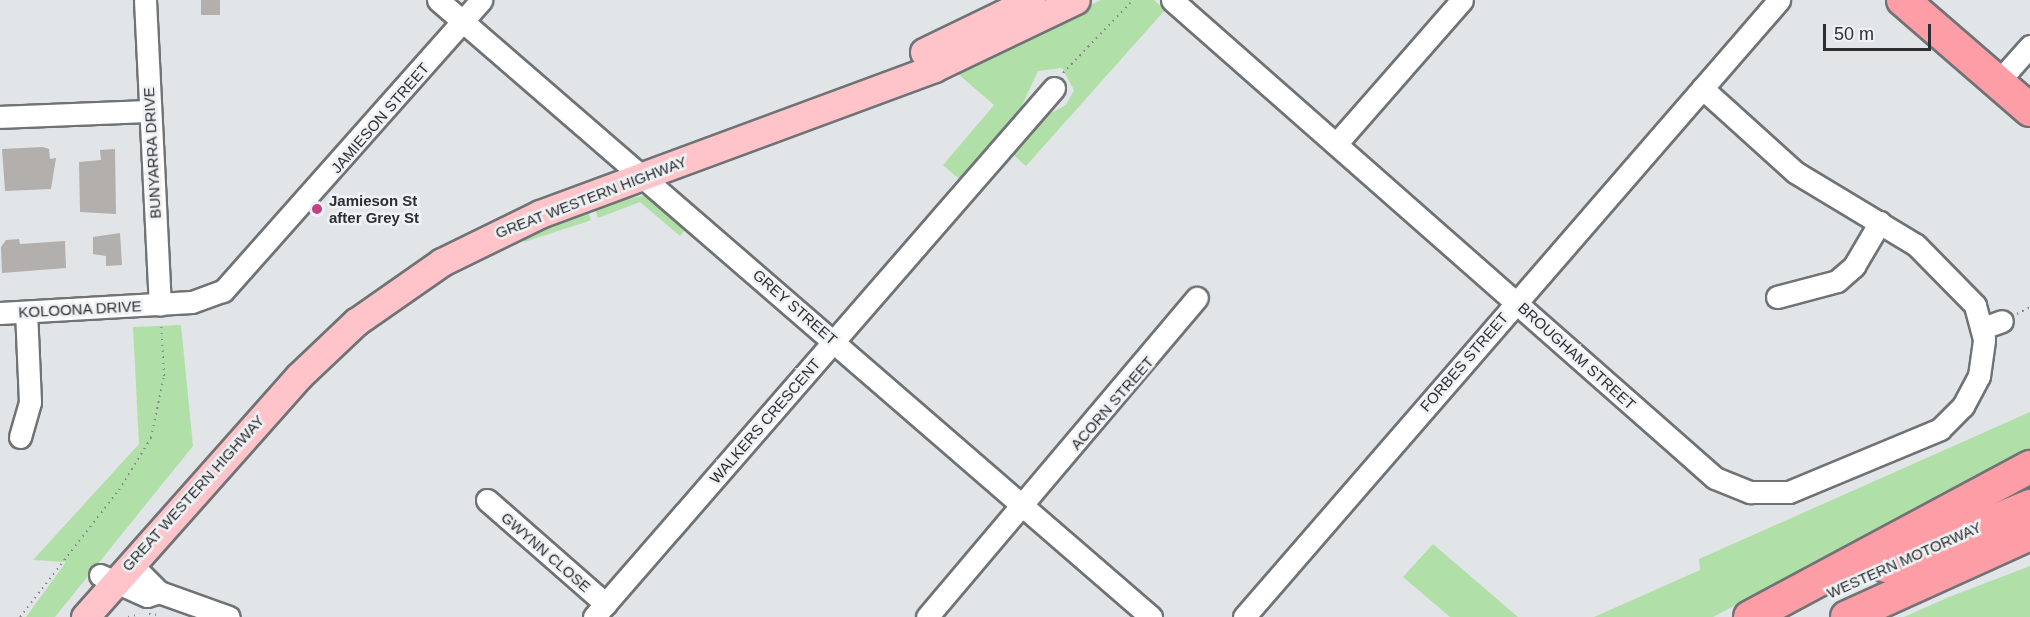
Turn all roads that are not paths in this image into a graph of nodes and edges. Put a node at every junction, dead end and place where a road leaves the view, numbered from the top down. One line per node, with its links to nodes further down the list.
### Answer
1 (144, 0): 16 (street, BUNYARRA DRIVE)
2 (438, 0): 10 (street, GREY STREET)
3 (481, 0): 10 (street, JAMIESON STREET)
4 (1031, 0): 19 (main road, GREAT WESTERN HIGHWAY)
5 (1076, 0): 19 (main road, GREAT WESTERN HIGHWAY)
6 (1172, 0): 18 (street, BROUGHAM STREET)
7 (1462, 0): 18 (street)
8 (1779, 0): 14 (street, FORBES STREET)
9 (1903, 0): 12 (highway)
10 (462, 21): 19 (street, GREY STREET); 24 (street, JAMIESON STREET)
11 (2030, 46): 12 (street)
12 (1998, 82): 15 (highway)
13 (1053, 88): 27 (street, WALKERS CRESCENT)
14 (1702, 88): 20 (street, BROUGHAM STREET); 23 (street, FORBES STREET)
15 (2030, 110)
16 (150, 111): 17 (street); 24 (street, BUNYARRA DRIVE)
17 (0, 117)
18 (1336, 144): 23 (street, BROUGHAM STREET)
19 (635, 170): 27 (street, GREY STREET); 36 (main road, GREAT WESTERN HIGHWAY)
20 (1880, 222): 21 (street); 23 (street, BROUGHAM STREET)
21 (1777, 297)
22 (1197, 298): 31 (street, ACORN STREET)
23 (1516, 301): 43 (street, FORBES STREET)
24 (160, 305): 25 (street, KOLOONA DRIVE)
25 (26, 312): 26 (street, KOLOONA DRIVE); 28 (street)
26 (0, 313)
27 (834, 341): 31 (street, GREY STREET); 37 (street, WALKERS CRESCENT)
28 (20, 437)
29 (2030, 467): 44 (highway)
30 (487, 500): 37 (street, GWYNN CLOSE)
31 (1023, 506): 41 (street, ACORN STREET); 42 (street, GREY STREET)
32 (2030, 506): 45 (highway, WESTERN MOTORWAY)
33 (2030, 534): 35 (highway, WESTERN MOTORWAY)
34 (2030, 546): 35 (highway)
35 (1970, 562): 46 (highway, WESTERN MOTORWAY)
36 (114, 573): 38 (main road, GREAT WESTERN HIGHWAY); 39 (main road, GREAT WESTERN HIGHWAY); 40 (street)
37 (600, 611)
38 (73, 617)
39 (85, 617)
40 (229, 617)
41 (927, 617)
42 (1151, 617)
43 (1244, 617)
44 (1750, 617)
45 (1780, 617)
46 (1846, 617)

